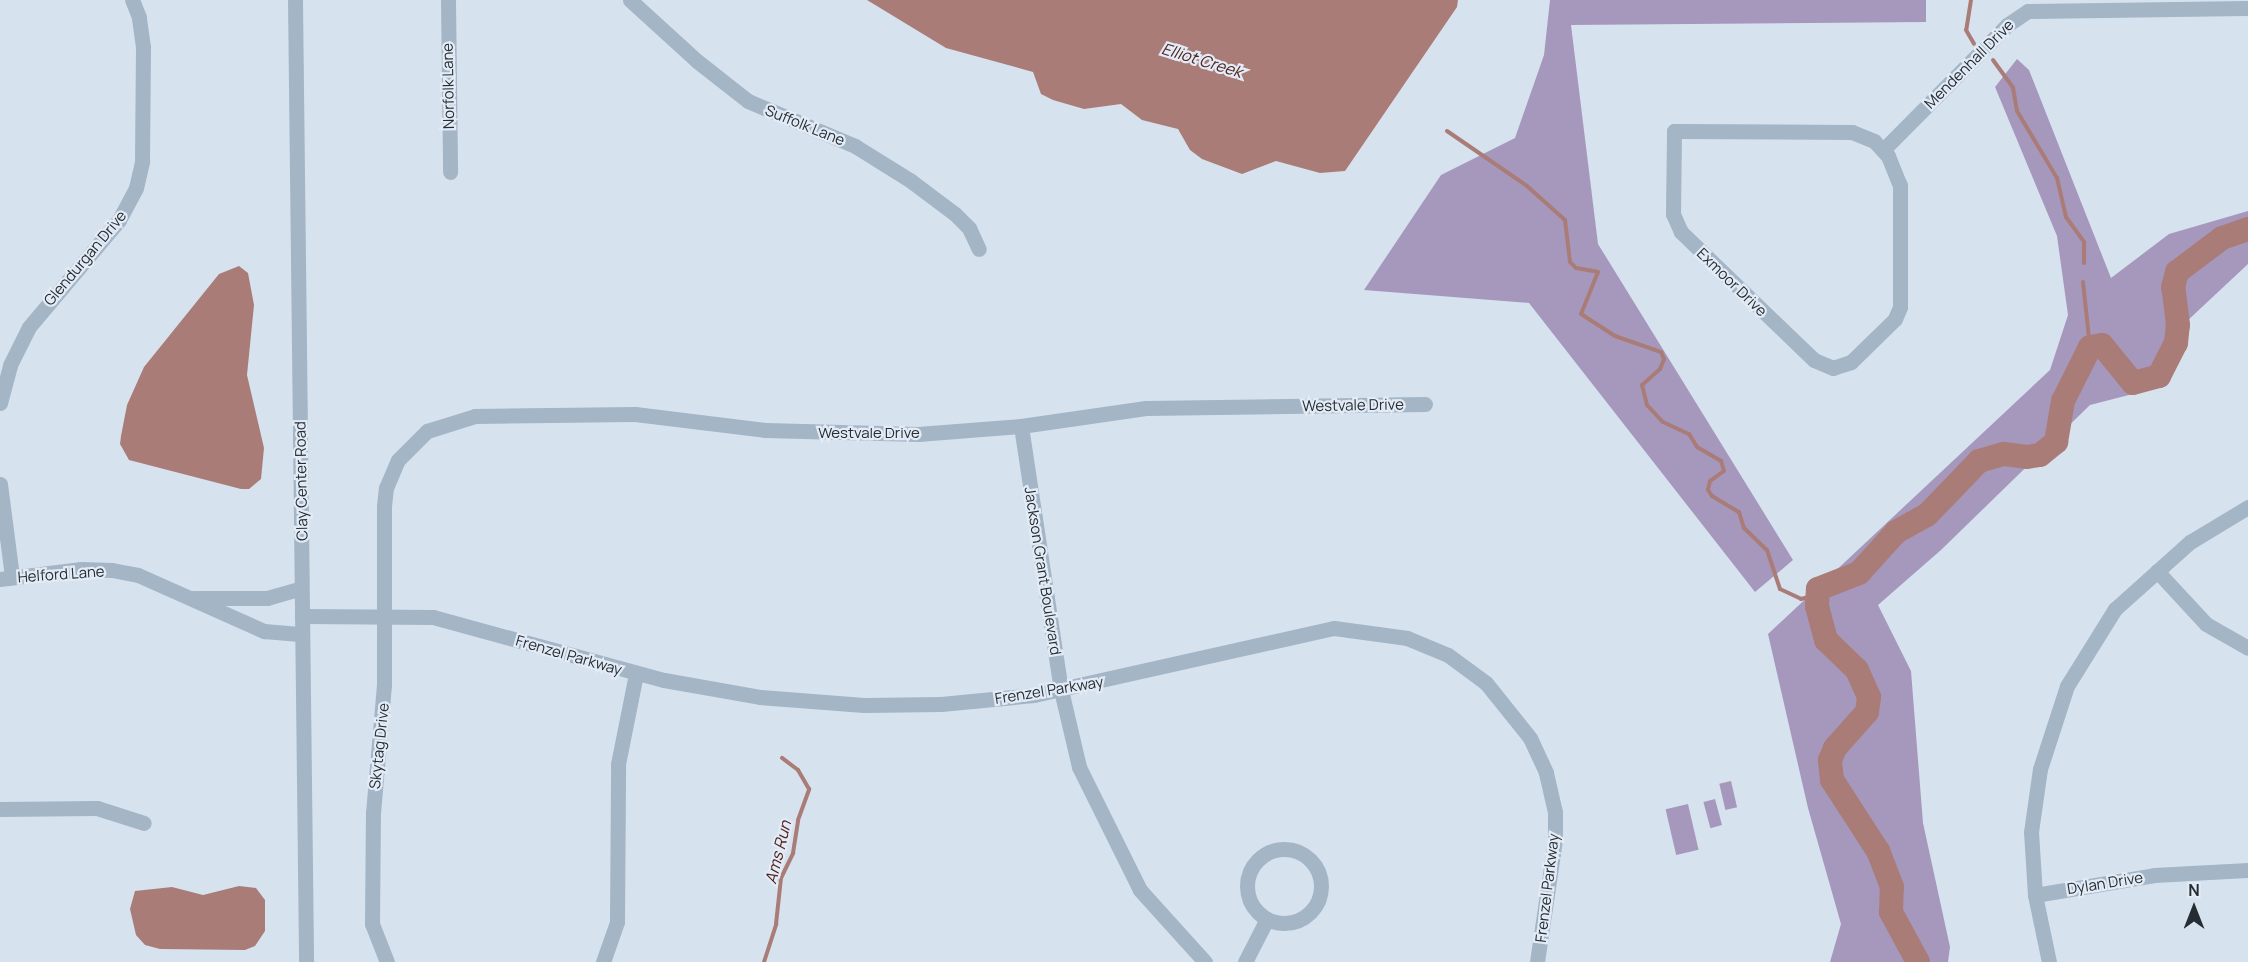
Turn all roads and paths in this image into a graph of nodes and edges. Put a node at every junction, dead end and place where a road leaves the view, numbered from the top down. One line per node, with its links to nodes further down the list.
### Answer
1 (132, 0): 9 (street, Glendurgan Drive)
2 (295, 0): 17 (street, Clay Center Road)
3 (448, 0): 7 (street, Norfolk Lane)
4 (630, 0): 8 (street, Suffolk Lane)
5 (2248, 8): 6 (street, Mendenhall Drive)
6 (1883, 150): 6 (street, Exmoor Drive)
7 (450, 172)
8 (979, 249)
9 (0, 403)
10 (1425, 404): 11 (street, Westvale Drive)
11 (1021, 426): 14 (street, Westvale Drive); 24 (street, Jackson Grant Boulevard)
12 (0, 484): 16 (street)
13 (2248, 507): 15 (street)
14 (384, 528): 20 (street, Skytag Drive)
15 (2157, 571): 22 (street); 28 (street)
16 (6, 578): 18 (street, Helford Lane)
17 (301, 588): 18 (street, Helford Lane); 19 (street, Clay Center Road)
18 (188, 598): 21 (street, Helford Lane)
19 (302, 616): 20 (street, Frenzel Parkway); 21 (street, Clay Center Road)
20 (384, 616): 23 (street, Frenzel Parkway); 31 (street, Skytag Drive)
21 (302, 634): 30 (street, Clay Center Road)
22 (2248, 648)
23 (636, 674): 24 (street, Frenzel Parkway); 32 (street)
24 (1061, 690): 33 (street, Jackson Grant Boulevard); 35 (street, Frenzel Parkway)
25 (0, 809): 26 (street)
26 (144, 824)
27 (2248, 870): 28 (street, Dylan Drive)
28 (2035, 894): 36 (street)
29 (1267, 919): 29 (street); 34 (street)
30 (306, 962)
31 (387, 962)
32 (603, 962)
33 (1205, 962)
34 (1245, 962)
35 (1537, 962)
36 (2049, 962)

